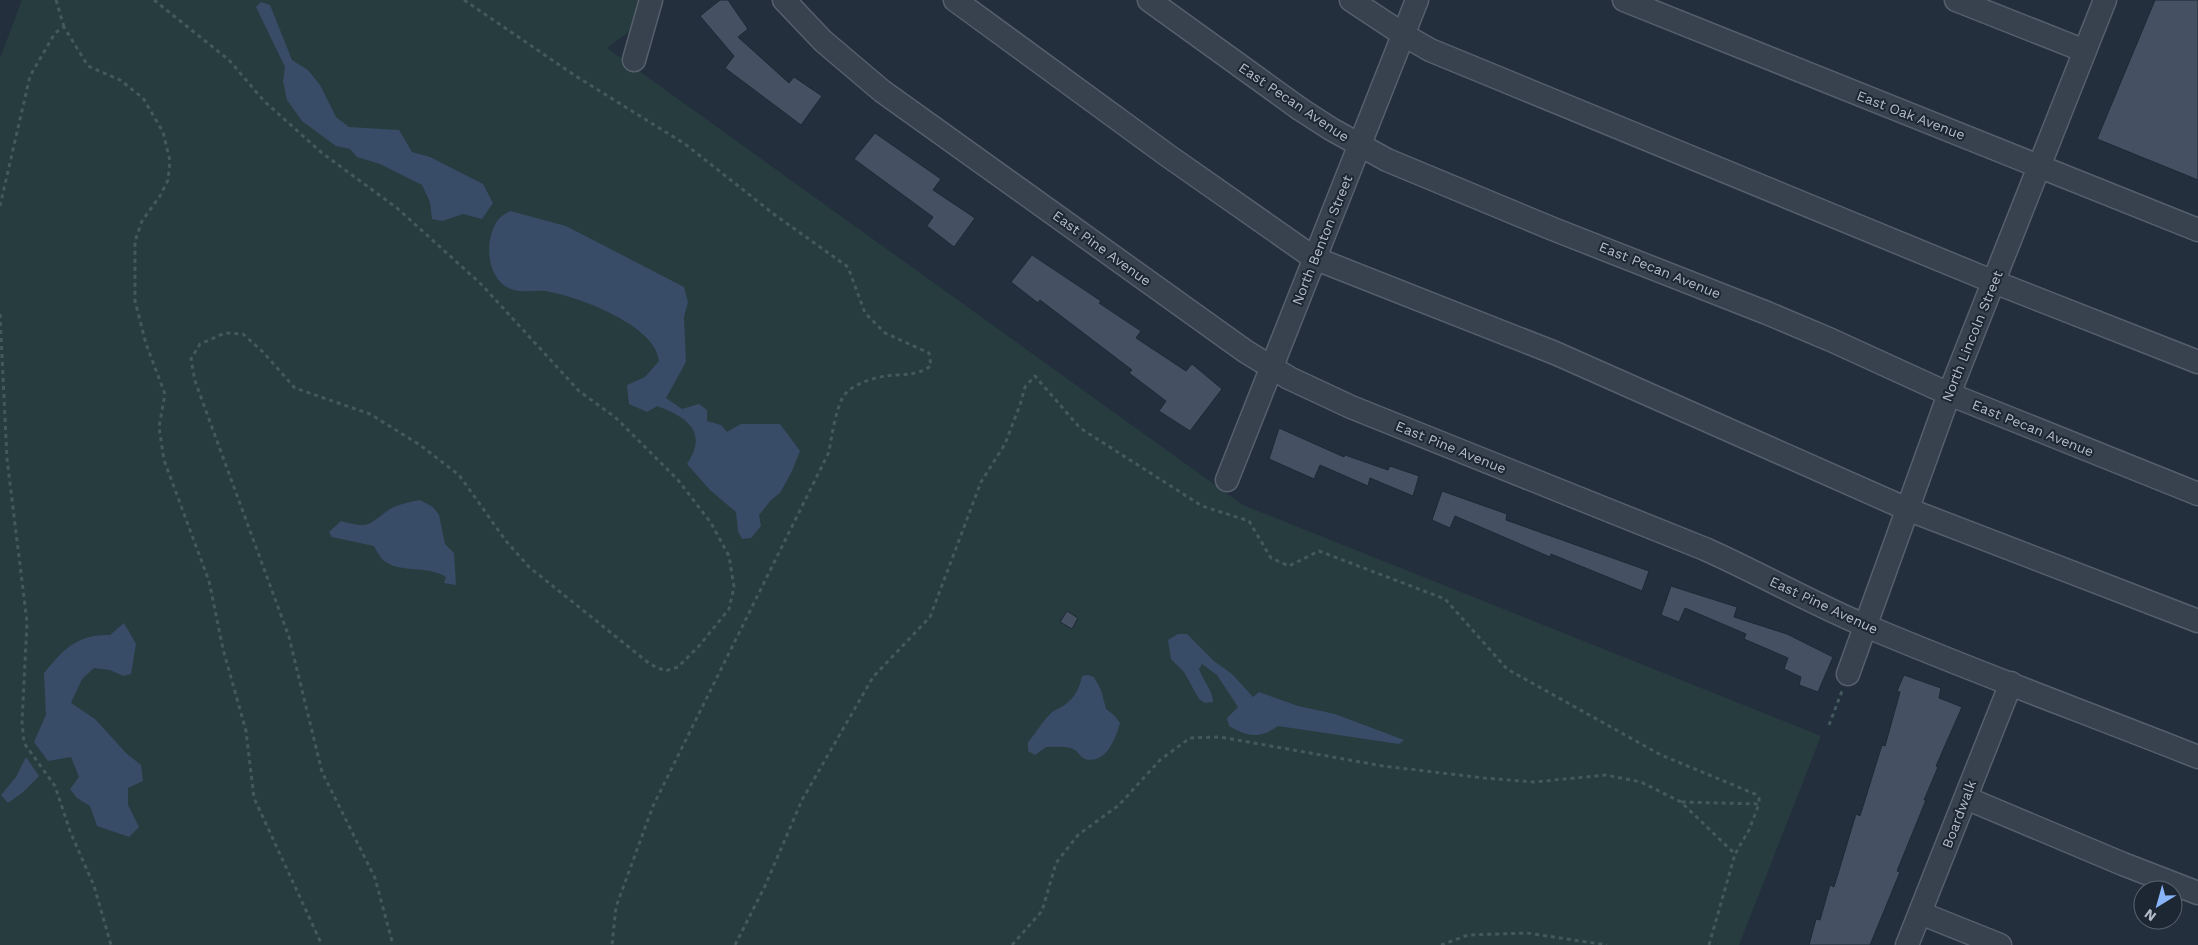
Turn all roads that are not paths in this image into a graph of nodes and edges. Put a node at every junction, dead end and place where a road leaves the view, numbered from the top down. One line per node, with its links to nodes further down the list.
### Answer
1 (650, 0): 12 (street)
2 (784, 0): 19 (street, East Pine Avenue)
3 (955, 0): 16 (street)
4 (1149, 0): 13 (street, East Pecan Avenue)
5 (1350, 0): 10 (street)
6 (1417, 0): 10 (street, North Benton Street)
7 (1624, 0): 14 (street, East Oak Avenue)
8 (1956, 0): 11 (street)
9 (2105, 0): 11 (street, North Lincoln Street)
10 (1404, 35): 13 (street, North Benton Street); 17 (street)
11 (2085, 51): 14 (street, North Lincoln Street)
12 (634, 60)
13 (1359, 145): 16 (street, North Benton Street); 20 (street, East Pecan Avenue)
14 (2039, 166): 15 (street, East Oak Avenue); 17 (street, North Lincoln Street)
15 (2198, 230)
16 (1314, 258): 19 (street, North Benton Street); 23 (street)
17 (1994, 282): 18 (street); 20 (street, North Lincoln Street)
18 (2198, 362)
19 (1271, 367): 21 (street, North Benton Street); 25 (street, East Pine Avenue)
20 (1949, 394): 22 (street, East Pecan Avenue); 23 (street, North Lincoln Street)
21 (1227, 480)
22 (2198, 494)
23 (1907, 509): 24 (street); 25 (street, North Lincoln Street)
24 (2198, 621)
25 (1865, 625): 26 (street, North Lincoln Street); 27 (street, East Pine Avenue)
26 (1848, 674)
27 (2011, 683): 28 (street, East Pine Avenue); 29 (street, Boardwalk)
28 (2198, 757)
29 (1966, 798): 30 (street); 31 (street, Boardwalk)
30 (2198, 893)
31 (1920, 913): 32 (street, Boardwalk); 33 (street)
32 (1906, 945)
33 (2000, 945)

